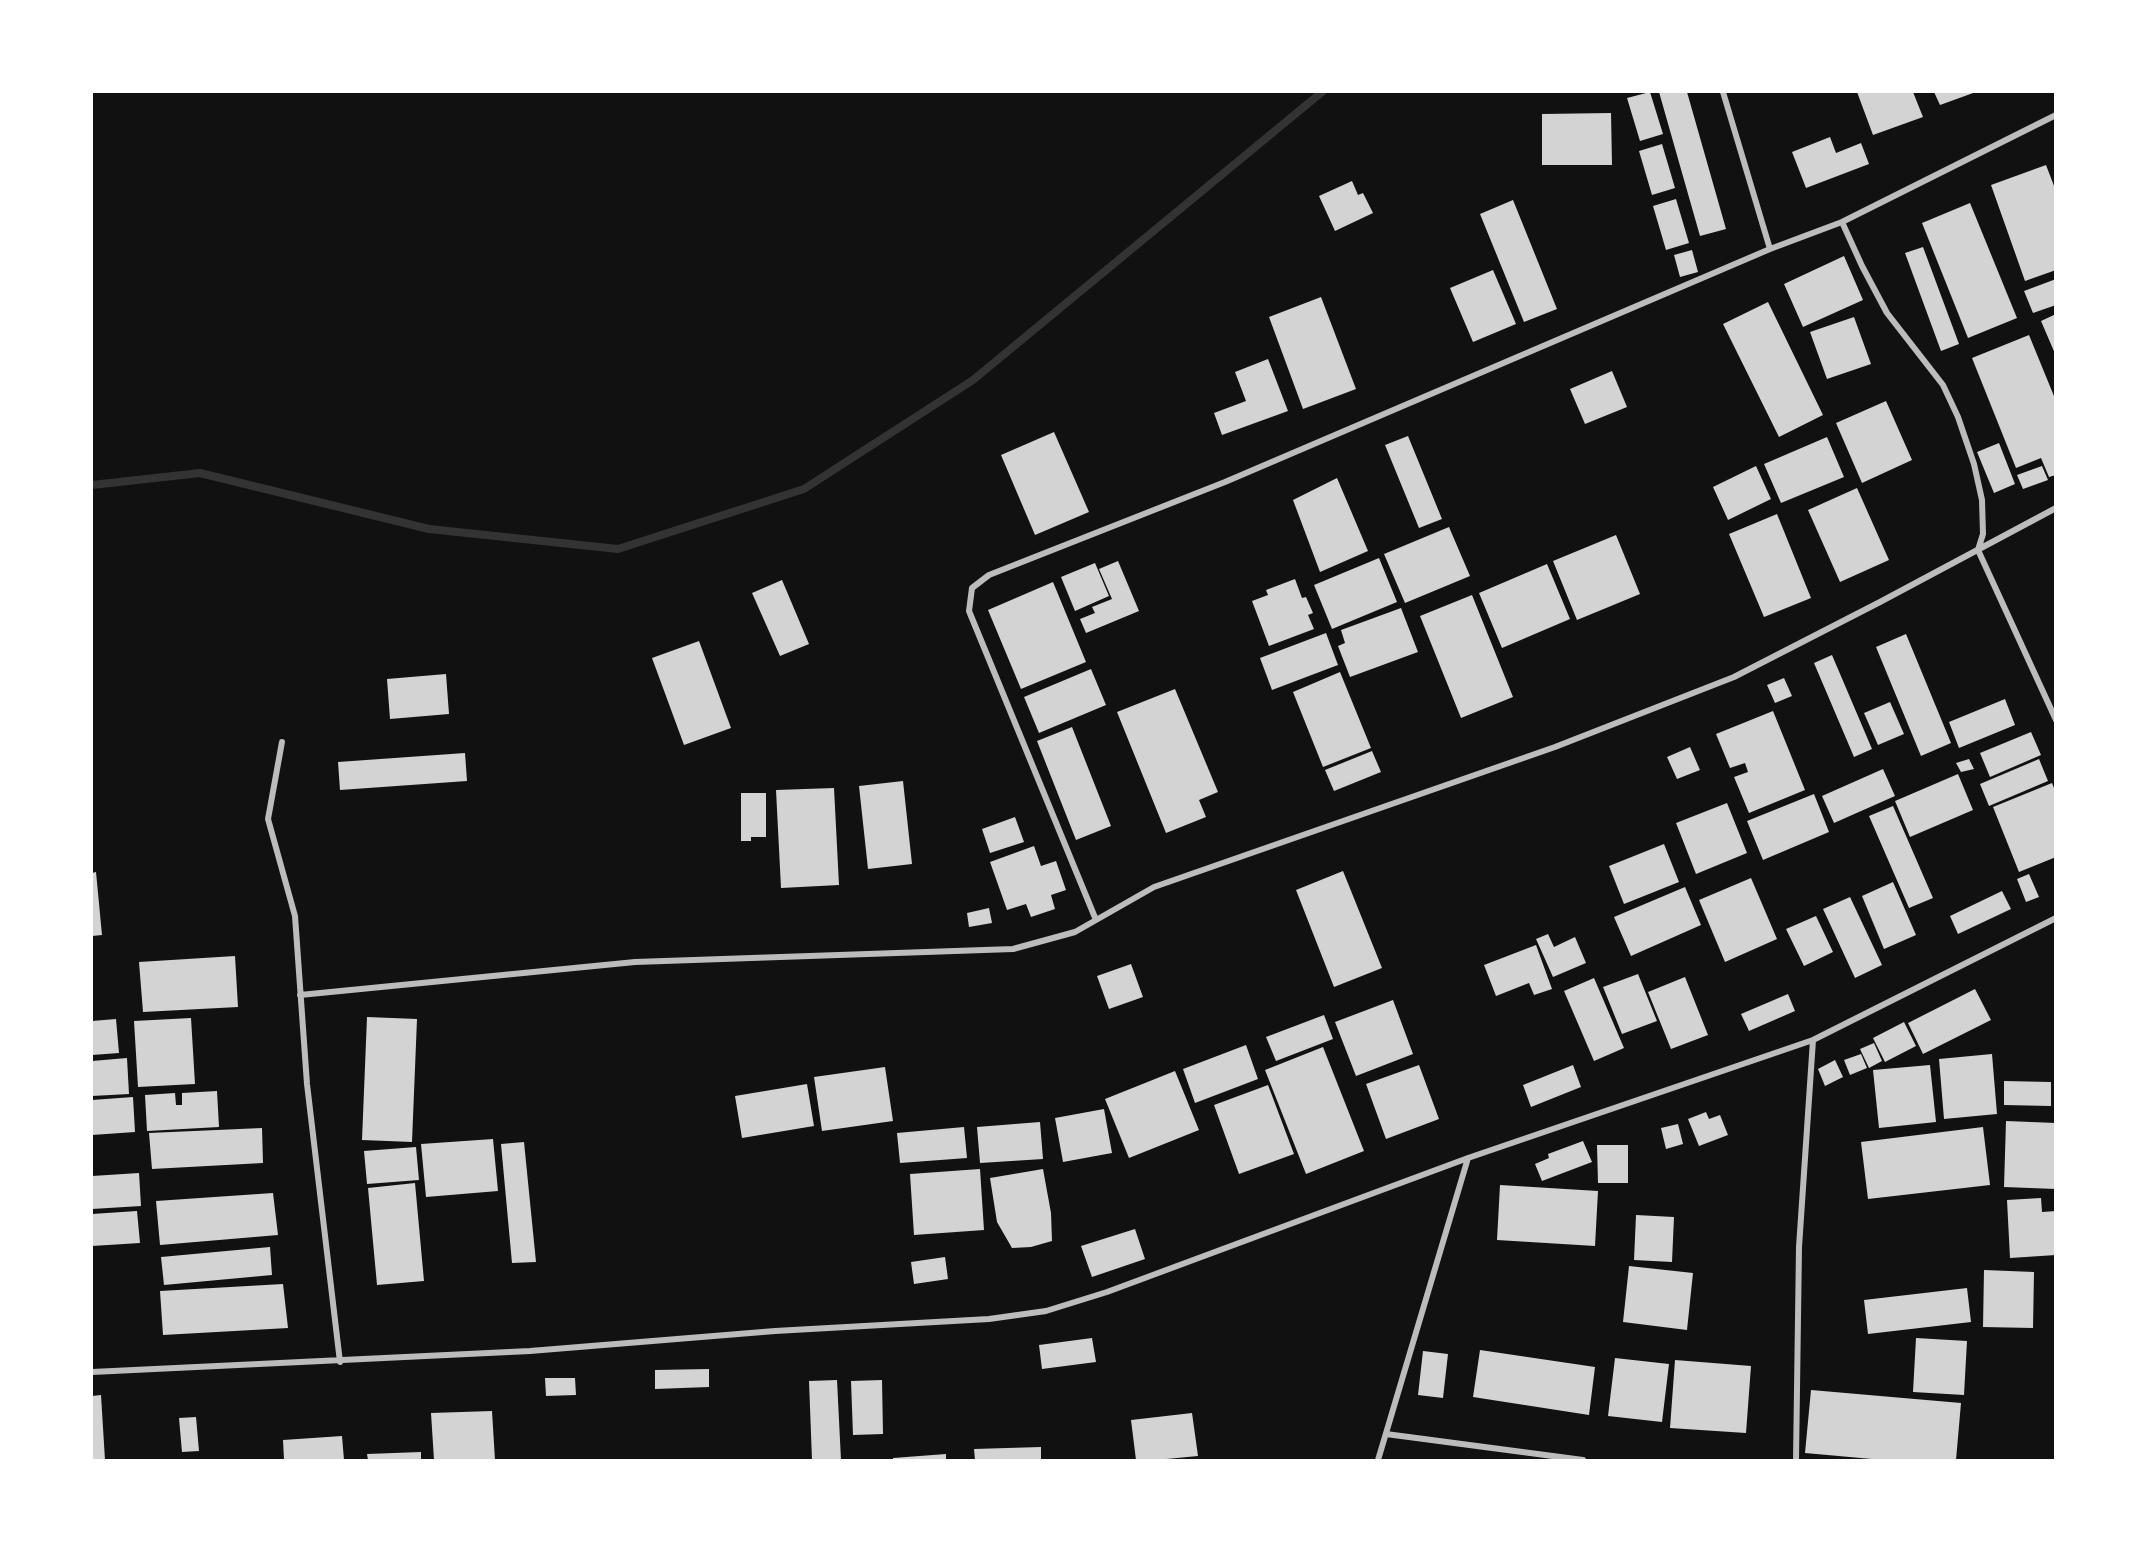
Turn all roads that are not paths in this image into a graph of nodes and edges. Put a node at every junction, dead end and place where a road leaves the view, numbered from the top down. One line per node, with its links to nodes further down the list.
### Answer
1 (1723, 92): 4 (street)
2 (2055, 115): 3 (street)
3 (1842, 222): 4 (street); 6 (street)
4 (1770, 249): 10 (street)
5 (2055, 508): 6 (street)
6 (1978, 550): 7 (street); 10 (street)
7 (2055, 720)
8 (282, 742): 11 (street)
9 (2055, 918): 12 (street)
10 (1096, 920): 11 (street)
11 (300, 995): 14 (street)
12 (1813, 1040): 13 (street); 19 (street)
13 (1468, 1158): 14 (street); 16 (street)
14 (340, 1362): 15 (street)
15 (92, 1372)
16 (1386, 1434): 17 (street); 18 (street)
17 (1378, 1461)
18 (1583, 1461)
19 (1796, 1461)

